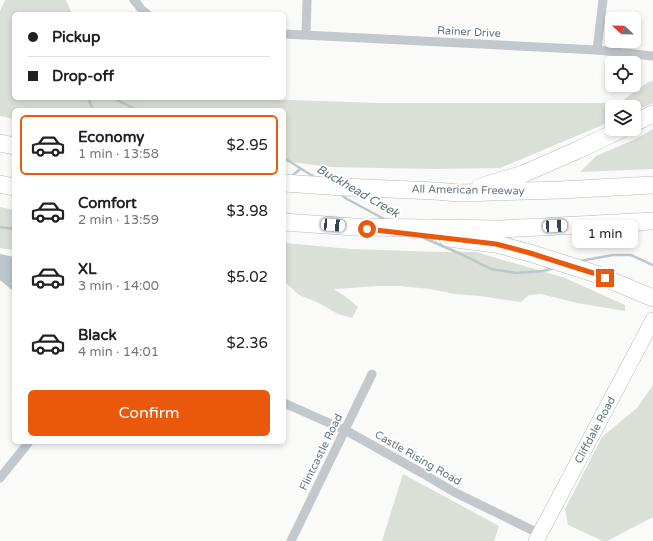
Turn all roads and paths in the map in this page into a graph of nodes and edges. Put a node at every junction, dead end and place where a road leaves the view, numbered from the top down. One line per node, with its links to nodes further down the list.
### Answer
1 (134, 0): 4 (street)
2 (307, 0): 6 (street)
3 (603, 0): 7 (street)
4 (144, 12)
5 (286, 34): 6 (street, Rainer Drive)
6 (306, 35): 7 (street, Rainer Drive)
7 (597, 50): 8 (street, Rainer Drive)
8 (653, 56)
9 (653, 114): 10 (highway)
10 (641, 120)
11 (607, 136): 18 (highway)
12 (0, 143): 13 (highway)
13 (12, 146)
14 (286, 182): 18 (highway, All American Freeway)
15 (0, 184): 17 (highway)
16 (653, 185): 18 (highway, All American Freeway)
17 (12, 187)
18 (459, 193)
19 (653, 221): 21 (highway)
20 (286, 222): 21 (highway)
21 (354, 227): 22 (highway)
22 (653, 298)
23 (653, 320): 29 (main road, Cliffdale Road)
24 (372, 374): 26 (street, Flintcastle Road)
25 (286, 404): 26 (street, Castle Rising Road)
26 (345, 430): 29 (street, Castle Rising Road); 30 (street, Flintcastle Road)
27 (27, 444): 28 (street)
28 (0, 478)
29 (538, 538)
30 (291, 541)

